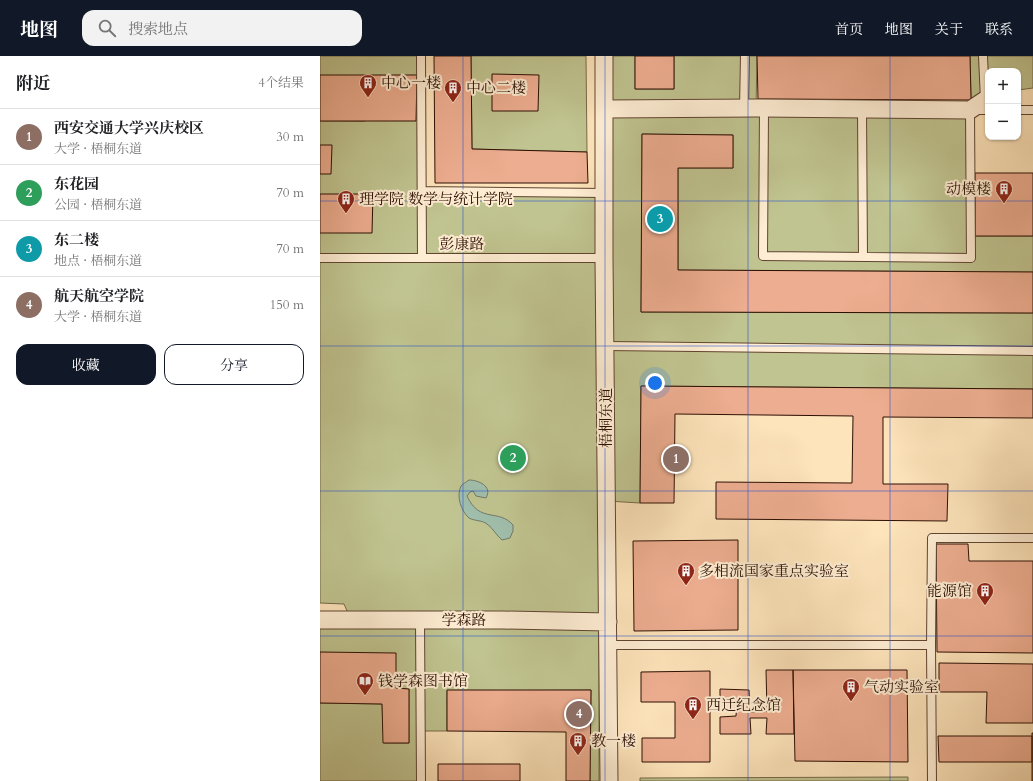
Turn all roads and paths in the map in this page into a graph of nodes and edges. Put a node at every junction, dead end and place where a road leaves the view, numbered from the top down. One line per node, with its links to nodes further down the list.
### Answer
1 (421, 56): 14 (lane)
2 (604, 56): 8 (street, 梧桐东道)
3 (745, 56): 7 (lane)
4 (983, 56): 5 (lane)
5 (985, 80)
6 (985, 104): 11 (street)
7 (744, 108): 8 (street); 9 (street)
8 (605, 109): 15 (street, 梧桐东道)
9 (764, 109): 10 (street); 16 (lane)
10 (862, 110): 11 (street); 16 (lane)
11 (970, 110): 16 (lane)
12 (1021, 110): 13 (lane)
13 (1033, 110)
14 (422, 191): 15 (lane); 18 (lane)
15 (605, 193): 19 (street, 梧桐东道)
16 (863, 257)
17 (320, 258): 18 (lane, 彭康路)
18 (422, 258): 19 (lane, 彭康路)
19 (604, 258): 20 (street, 梧桐东道)
20 (606, 346): 21 (lane); 25 (street, 梧桐东道)
21 (1033, 351)
22 (1033, 538): 27 (lane)
23 (320, 620): 24 (street, 学森路)
24 (420, 620): 25 (street, 学森路); 28 (lane)
25 (608, 622): 26 (street, 梧桐东道)
26 (607, 645): 27 (lane); 29 (street, 梧桐东道)
27 (931, 645): 30 (lane)
28 (421, 781)
29 (609, 781)
30 (932, 781)

